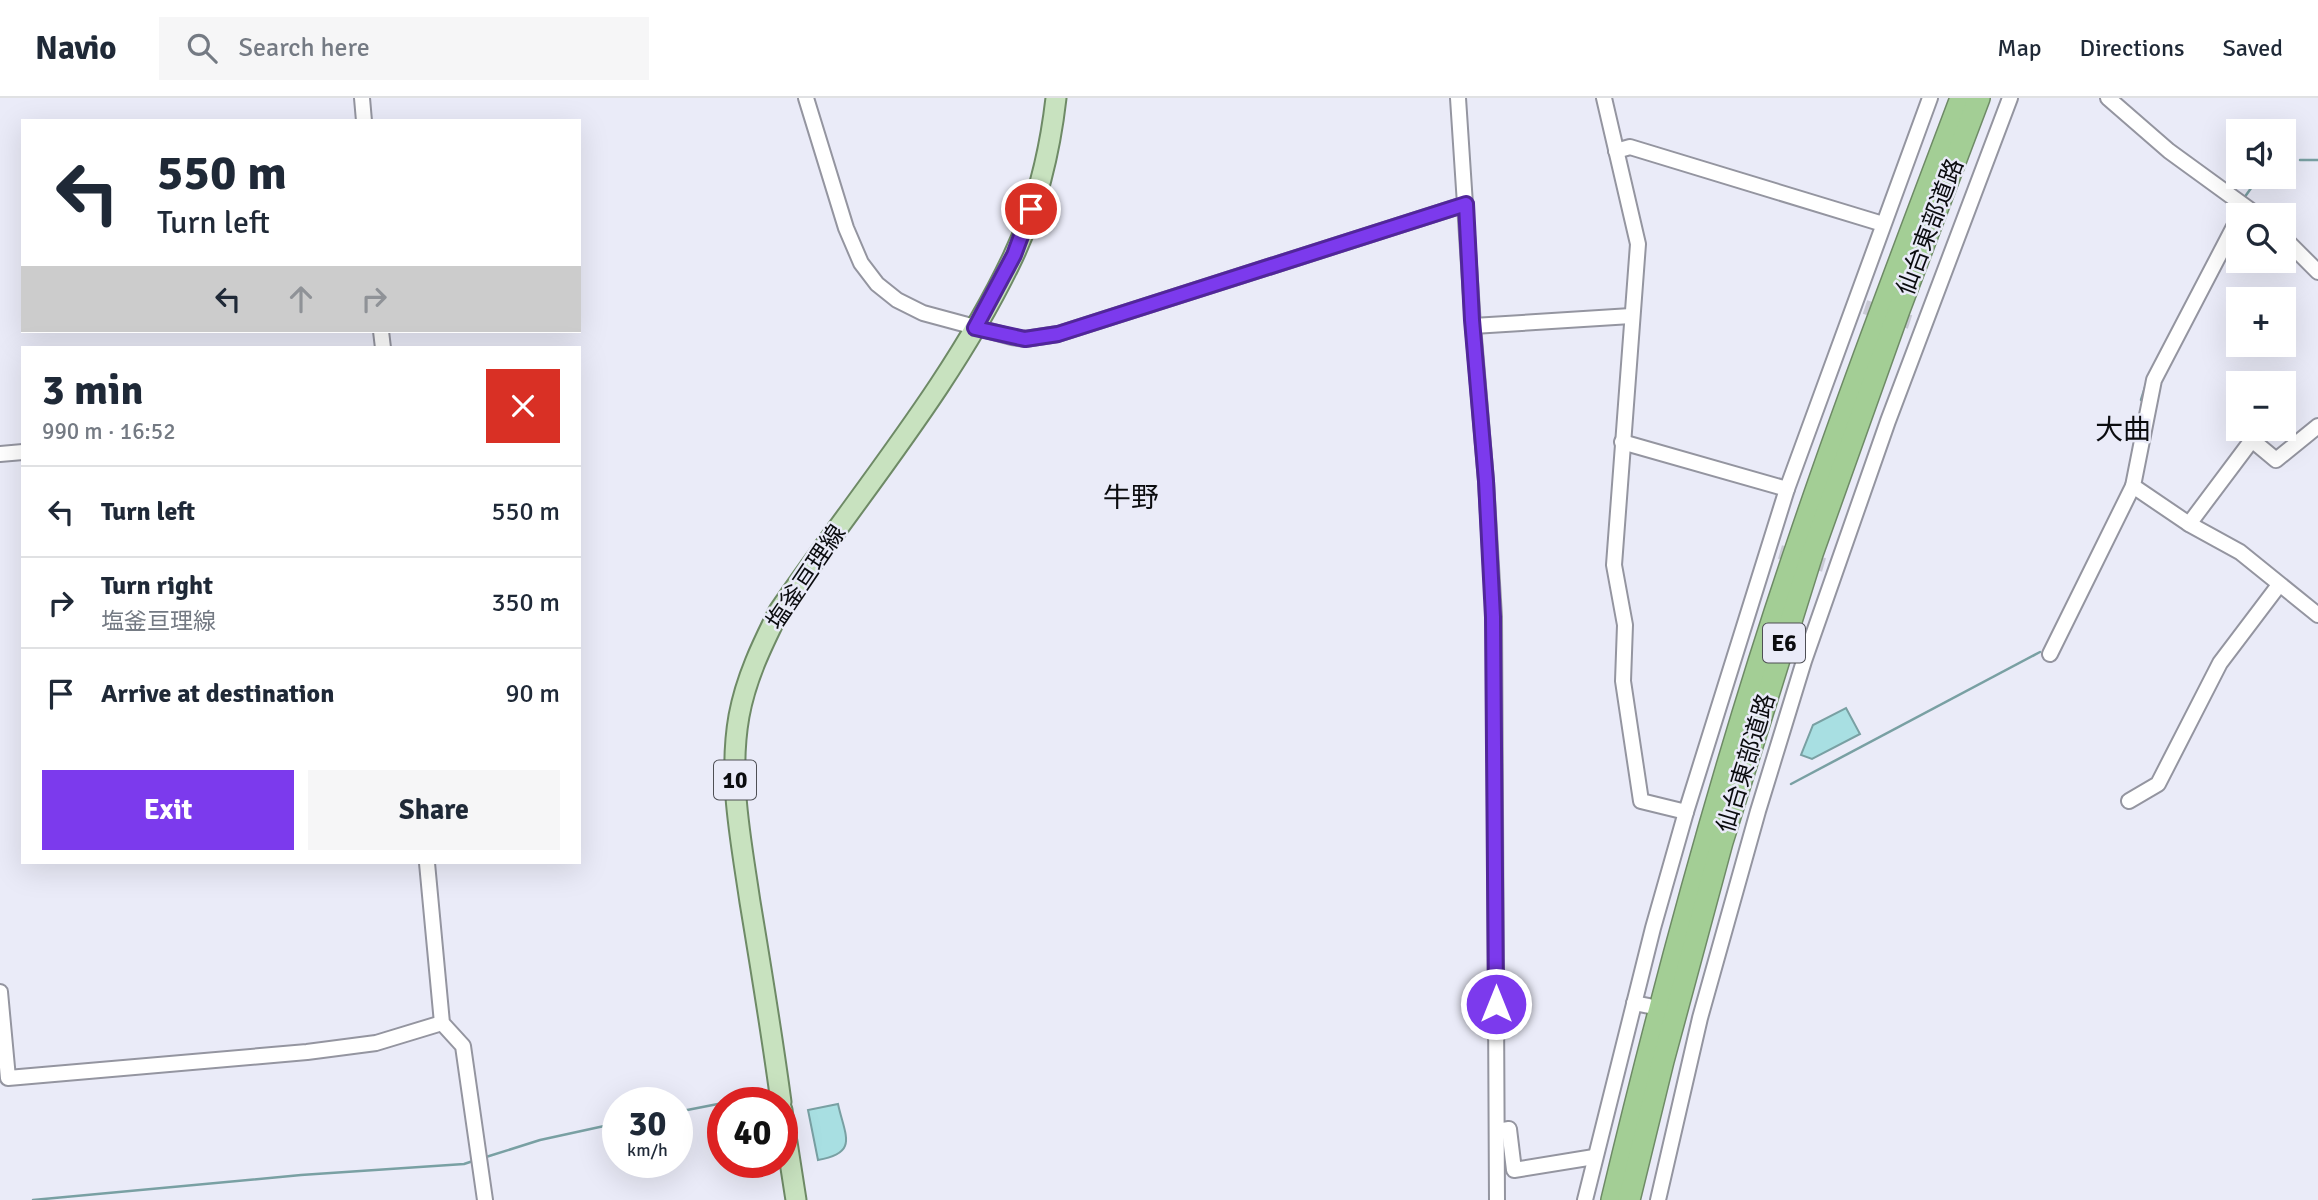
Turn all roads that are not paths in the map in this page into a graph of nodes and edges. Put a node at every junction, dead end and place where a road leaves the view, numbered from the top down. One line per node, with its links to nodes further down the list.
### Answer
1 (362, 98): 11 (street)
2 (806, 98): 23 (street)
3 (1056, 98): 23 (main road, 塩釜亘理線 / 10)
4 (1458, 98): 14 (street)
5 (1604, 98): 12 (street)
6 (1930, 98): 15 (street)
7 (1961, 98): 48 (highway, 仙台東部道路 / E6)
8 (1979, 98): 49 (highway, 仙台東部道路 / E6)
9 (2010, 98): 22 (street)
10 (2108, 98): 13 (street)
11 (364, 119)
12 (1616, 151): 15 (street); 19 (street)
13 (2232, 203)
14 (1466, 204): 21 (street); 23 (street)
15 (1883, 224): 29 (street)
16 (2226, 249): 28 (street)
17 (2296, 250): 18 (street)
18 (2318, 272)
19 (1631, 316): 21 (street); 25 (street)
20 (1910, 322): 22 (street)
21 (1473, 326): 41 (street)
22 (1925, 326): 50 (street)
23 (975, 328): 40 (main road, 塩釜亘理線 / 10)
24 (2318, 426): 30 (street)
25 (1622, 442): 29 (street); 35 (street)
26 (21, 452): 27 (street)
27 (0, 454)
28 (2133, 486): 30 (street); 33 (street)
29 (1787, 489): 35 (street)
30 (2189, 524): 31 (street)
31 (2279, 585): 32 (street); 34 (street)
32 (2318, 615)
33 (2050, 654)
34 (2129, 801)
35 (1686, 812): 42 (street)
36 (427, 864): 38 (street)
37 (0, 992): 39 (street)
38 (442, 1023): 39 (street); 44 (street)
39 (4, 1078)
40 (779, 1087)
41 (1497, 1131): 42 (street); 46 (street)
42 (1594, 1157): 47 (street)
43 (793, 1178): 45 (main road)
44 (485, 1200)
45 (796, 1200)
46 (1497, 1200)
47 (1585, 1200)
48 (1612, 1200)
49 (1629, 1200)
50 (1658, 1200)

